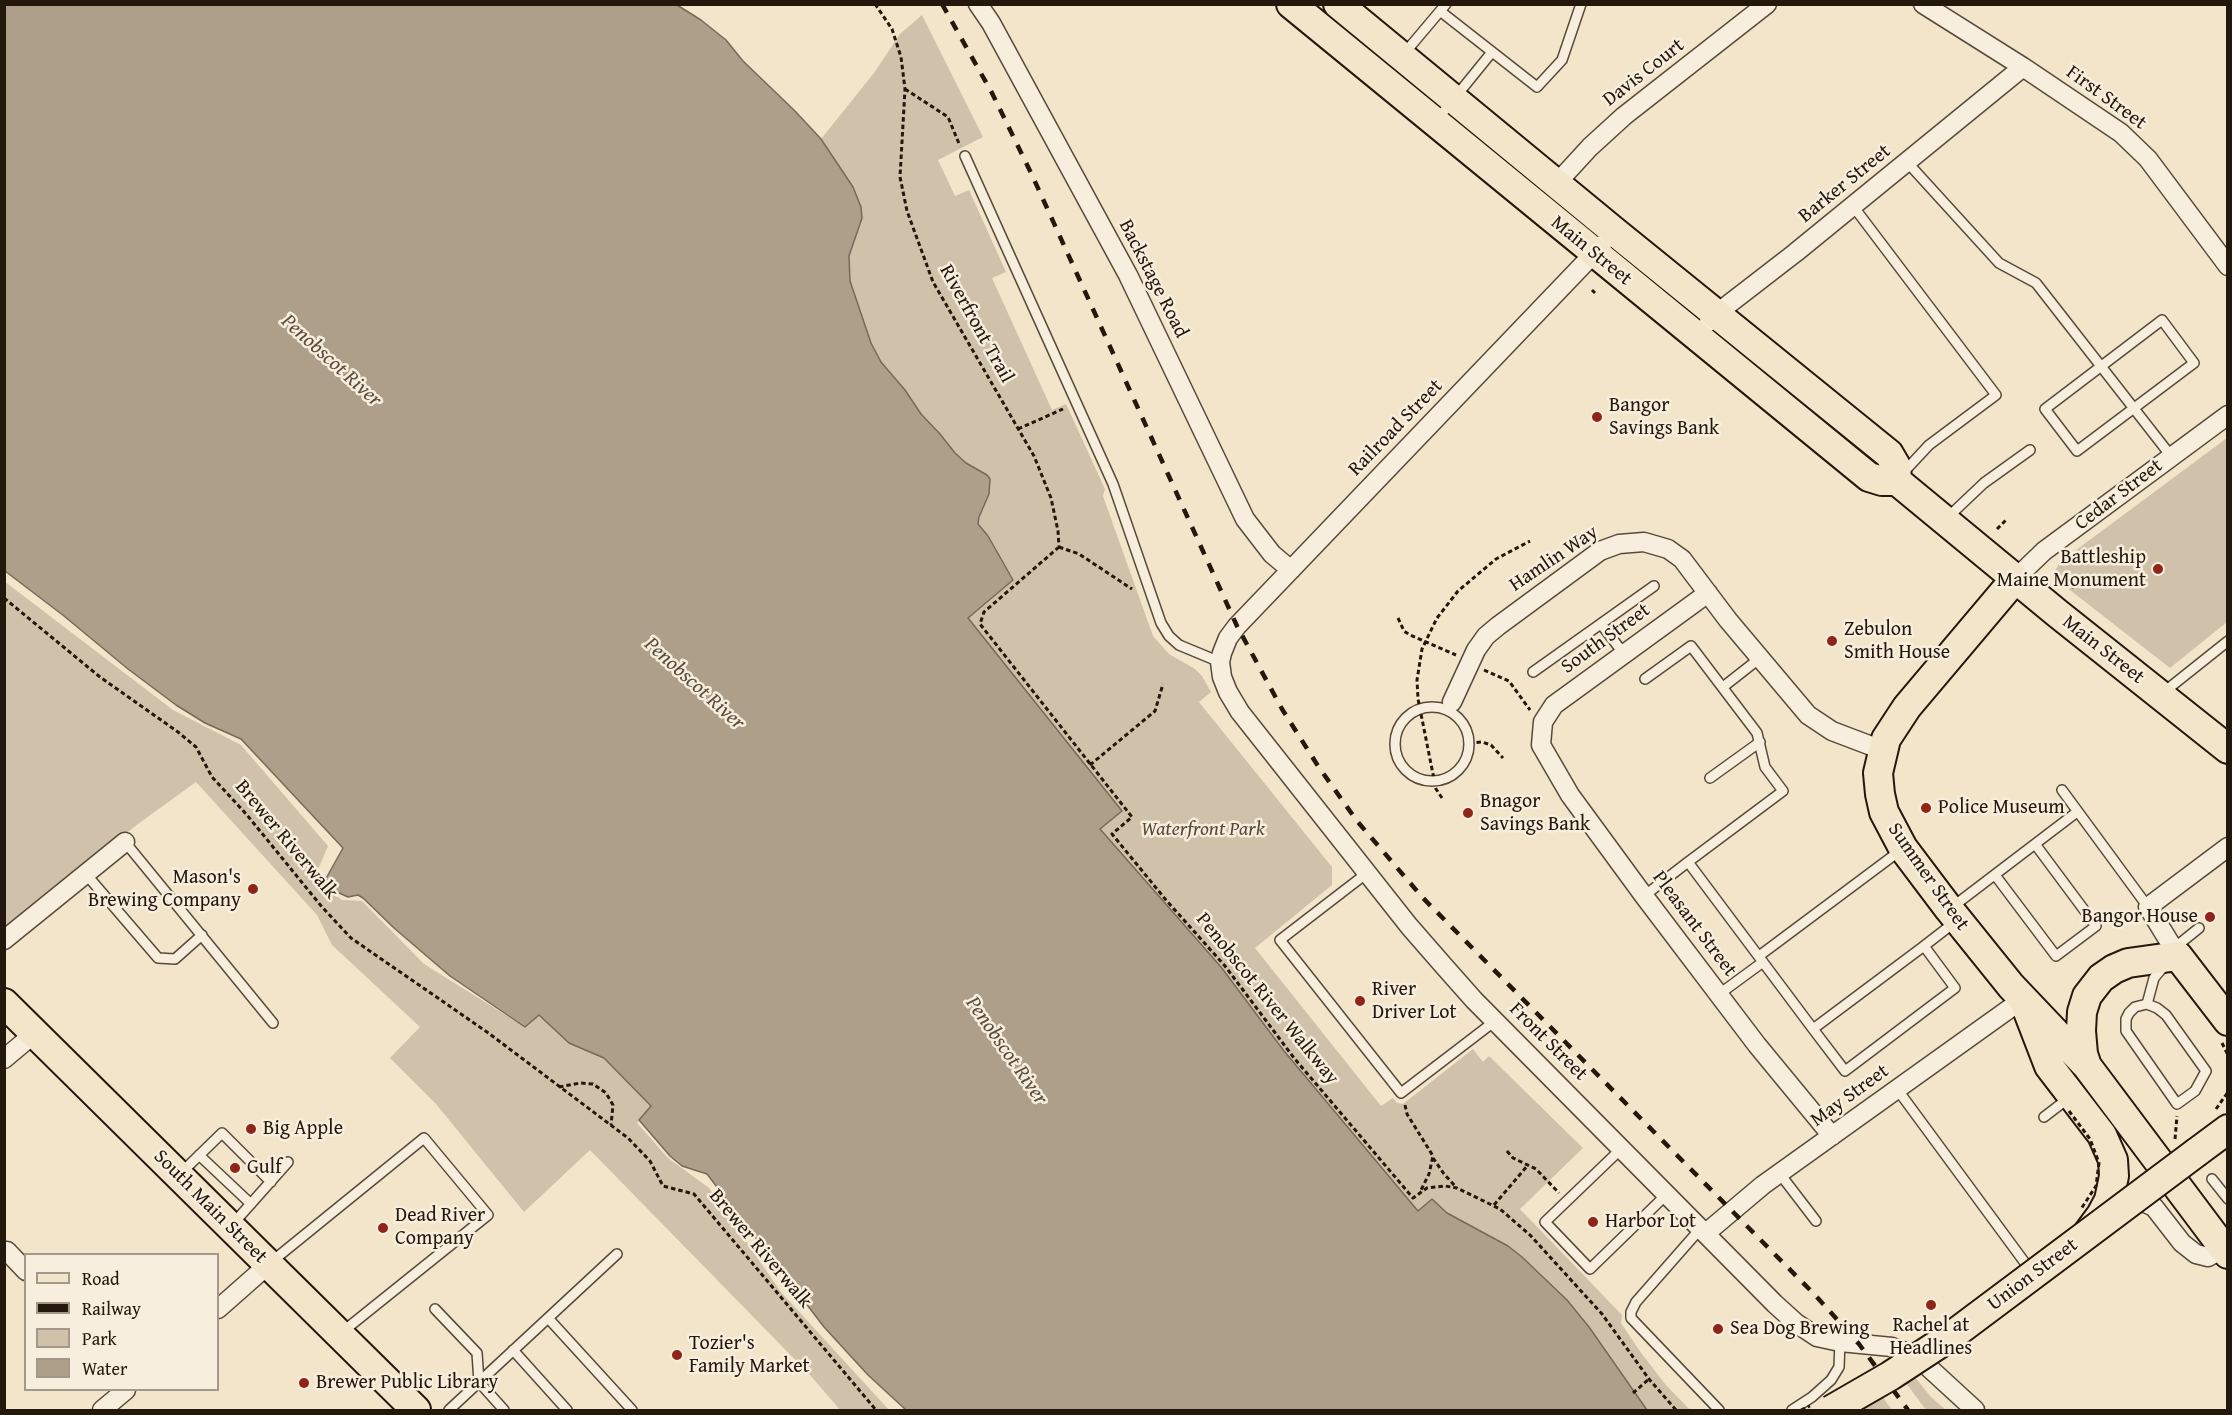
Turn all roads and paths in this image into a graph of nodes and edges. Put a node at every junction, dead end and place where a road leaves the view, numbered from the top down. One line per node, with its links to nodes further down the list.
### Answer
1 (875, 4): 12 (path, Riverfront Trail)
2 (978, 4): 37 (street, Backstage Road)
3 (1291, 4): 8 (main road, Main Street)
4 (1581, 4): 9 (lane)
5 (1767, 4): 17 (street, Davis Court)
6 (1923, 4): 10 (street, First Street)
7 (1443, 8): 9 (lane); 11 (lane)
8 (1341, 18): 11 (main road, Main Street)
9 (1492, 52): 13 (lane)
10 (2023, 67): 16 (street, Barker Street); 21 (street, First Street)
11 (1392, 68): 13 (main road, Main Street); 14 (main road, Main Street)
12 (905, 89): 15 (path); 28 (path, Riverfront Trail)
13 (1453, 99): 14 (lane); 17 (main road, Main Street)
14 (1434, 122): 20 (main road, Main Street)
15 (965, 156): 52 (lane)
16 (1907, 162): 18 (street, Barker Street); 24 (lane)
17 (1556, 184): 19 (main road, Main Street)
18 (1853, 206): 22 (street, Barker Street); 31 (lane)
19 (1615, 232): 20 (street, Railroad Street); 22 (main road, Main Street)
20 (1594, 254): 23 (main road, Main Street); 37 (street, Railroad Street)
21 (2228, 266)
22 (1716, 314): 23 (street, Barker Street); 31 (main road, Main Street)
23 (1697, 337): 31 (main road, Main Street)
24 (2101, 367): 26 (lane); 26 (lane); 26 (lane)
25 (1063, 409): 28 (path)
26 (2133, 409): 30 (lane)
27 (2228, 414): 30 (street, Cedar Street)
28 (1018, 429): 36 (path, Riverfront Trail)
29 (2030, 450): 32 (lane)
30 (2171, 456): 38 (street, Cedar Street)
31 (1897, 480): 32 (main road, Main Street)
32 (1945, 520): 38 (main road, Main Street)
33 (2006, 520): 34 (path)
34 (1997, 529)
35 (1530, 541): 47 (path)
36 (1059, 548): 42 (path); 68 (path, Penobscot River Walkway)
37 (1291, 570): 52 (street, Railroad Street)
38 (2015, 579): 58 (main road, Main Street); 66 (main road, Cedar Street)
39 (2079, 581): 41 (path)
40 (1654, 586): 46 (lane)
41 (2072, 588)
42 (1132, 589)
43 (1707, 593): 50 (street, South Street); 51 (street); 59 (street, Hamlin Way)
44 (4, 598): 102 (path, Brewer Riverwalk)
45 (1398, 618): 47 (path)
46 (1601, 624): 50 (lane); 53 (lane)
47 (1425, 642): 49 (path); 60 (path)
48 (2226, 644): 58 (lane)
49 (1447, 651)
50 (1624, 654): 62 (street, South Street)
51 (1760, 658): 57 (lane); 66 (street)
52 (1220, 662): 80 (street, Front Street)
53 (1533, 672)
54 (1491, 673): 61 (path)
55 (1646, 679): 57 (lane)
56 (1163, 684): 68 (path)
57 (1723, 687): 63 (lane)
58 (2160, 696): 65 (main road, Main Street)
59 (1450, 706): 60 (lane); 64 (lane)
60 (1420, 709): 70 (path); 70 (lane)
61 (1531, 711)
62 (1541, 729): 82 (street, Pleasant Street)
63 (1760, 741): 69 (lane); 78 (lane)
64 (1469, 743): 67 (path); 70 (lane)
65 (2228, 749)
66 (1882, 750): 77 (main road, Summer Street)
67 (1503, 758)
68 (1090, 765): 123 (path, Penobscot River Walkway)
69 (1710, 778)
70 (1435, 782): 72 (path)
71 (2062, 790): 73 (lane)
72 (1442, 798)
73 (2078, 812): 75 (lane); 83 (lane)
74 (125, 842): 79 (street); 86 (lane)
75 (2035, 844): 81 (lane); 81 (lane)
76 (2228, 847): 83 (street)
77 (1903, 848): 84 (main road, Summer Street); 90 (lane)
78 (1688, 862): 82 (lane); 90 (lane)
79 (85, 873): 86 (lane); 87 (street)
80 (1367, 873): 95 (street, Front Street); 95 (lane)
81 (1995, 875): 84 (lane)
82 (1644, 896): 91 (street, Pleasant Street)
83 (2148, 907): 89 (street)
84 (1953, 915): 88 (lane); 92 (main road, Summer Street)
85 (2199, 928): 89 (lane)
86 (202, 935): 97 (lane)
87 (4, 940)
88 (1924, 946): 98 (lane); 98 (lane)
89 (2175, 953): 93 (lane); 96 (main road); 101 (main road)
90 (1761, 959): 91 (lane); 98 (lane)
91 (1718, 994): 110 (street, Pleasant Street)
92 (2023, 999): 101 (main road, Summer Street); 103 (street, May Street); 105 (main road)
93 (2146, 1004): 106 (lane); 106 (lane)
94 (5, 1005): 99 (main road, South Main Street)
95 (1494, 1021): 112 (street, Front Street)
96 (2228, 1021)
97 (273, 1023)
98 (1813, 1029)
99 (35, 1033): 100 (street); 119 (main road, South Main Street)
100 (4, 1059)
101 (2087, 1066): 134 (main road, Summer Street)
102 (559, 1087): 108 (path, Brewer Riverwalk); 108 (path)
103 (1897, 1089): 110 (street, May Street); 138 (lane)
104 (1413, 1099): 115 (path)
105 (2073, 1104): 107 (lane); 130 (path, bridge); 130 (main road, bridge)
106 (2177, 1104): 111 (path)
107 (2044, 1117)
108 (611, 1125): 157 (path, Brewer Riverwalk)
109 (2228, 1130): 111 (main road, Union Street)
110 (1832, 1136): 118 (street, May Street)
111 (2186, 1147): 130 (main road, Union Street, bridge)
112 (1622, 1148): 124 (street, Front Street); 126 (lane)
113 (1507, 1151): 117 (path)
114 (199, 1155): 119 (lane); 121 (lane); 127 (lane)
115 (1432, 1156): 122 (path); 123 (path)
116 (288, 1162): 121 (lane)
117 (1528, 1165): 126 (path); 128 (path)
118 (1779, 1174): 129 (lane); 132 (street, May Street)
119 (179, 1175): 131 (main road, South Main Street)
120 (2212, 1179): 125 (lane)
121 (271, 1182): 127 (lane)
122 (1457, 1188): 123 (path); 128 (path)
123 (1420, 1191)
124 (1667, 1194): 126 (lane); 132 (street, Front Street)
125 (2228, 1199)
126 (1567, 1201)
127 (250, 1204): 131 (lane)
128 (1494, 1205): 146 (path)
129 (1816, 1221)
130 (2080, 1225): 150 (main road, Union Street, bridge)
131 (230, 1227): 136 (main road, South Main Street)
132 (1703, 1231): 143 (street, Front Street); 159 (lane)
133 (7, 1251): 137 (street)
134 (2225, 1252): 138 (street)
135 (618, 1254): 141 (lane)
136 (269, 1264): 139 (street); 142 (main road, South Main Street); 142 (lane)
137 (24, 1269)
138 (2035, 1275): 145 (street)
139 (219, 1309)
140 (435, 1310): 147 (lane)
141 (548, 1318): 144 (lane); 156 (lane)
142 (339, 1335): 152 (main road, South Main Street)
143 (1840, 1342): 145 (street, Front Street); 160 (lane)
144 (513, 1350): 147 (lane); 155 (lane)
145 (1921, 1360): 162 (street, Front Street)
146 (1649, 1379): 149 (path); 158 (path)
147 (479, 1382): 153 (lane); 154 (lane)
148 (124, 1391): 151 (street)
149 (1633, 1393)
150 (1821, 1408): 161 (path, bridge)
151 (102, 1410)
152 (416, 1410)
153 (449, 1410)
154 (504, 1410)
155 (567, 1410)
156 (632, 1410)
157 (876, 1410)
158 (1676, 1410)
159 (1719, 1410)
160 (1792, 1410)
161 (1801, 1410)
162 (1975, 1410)

